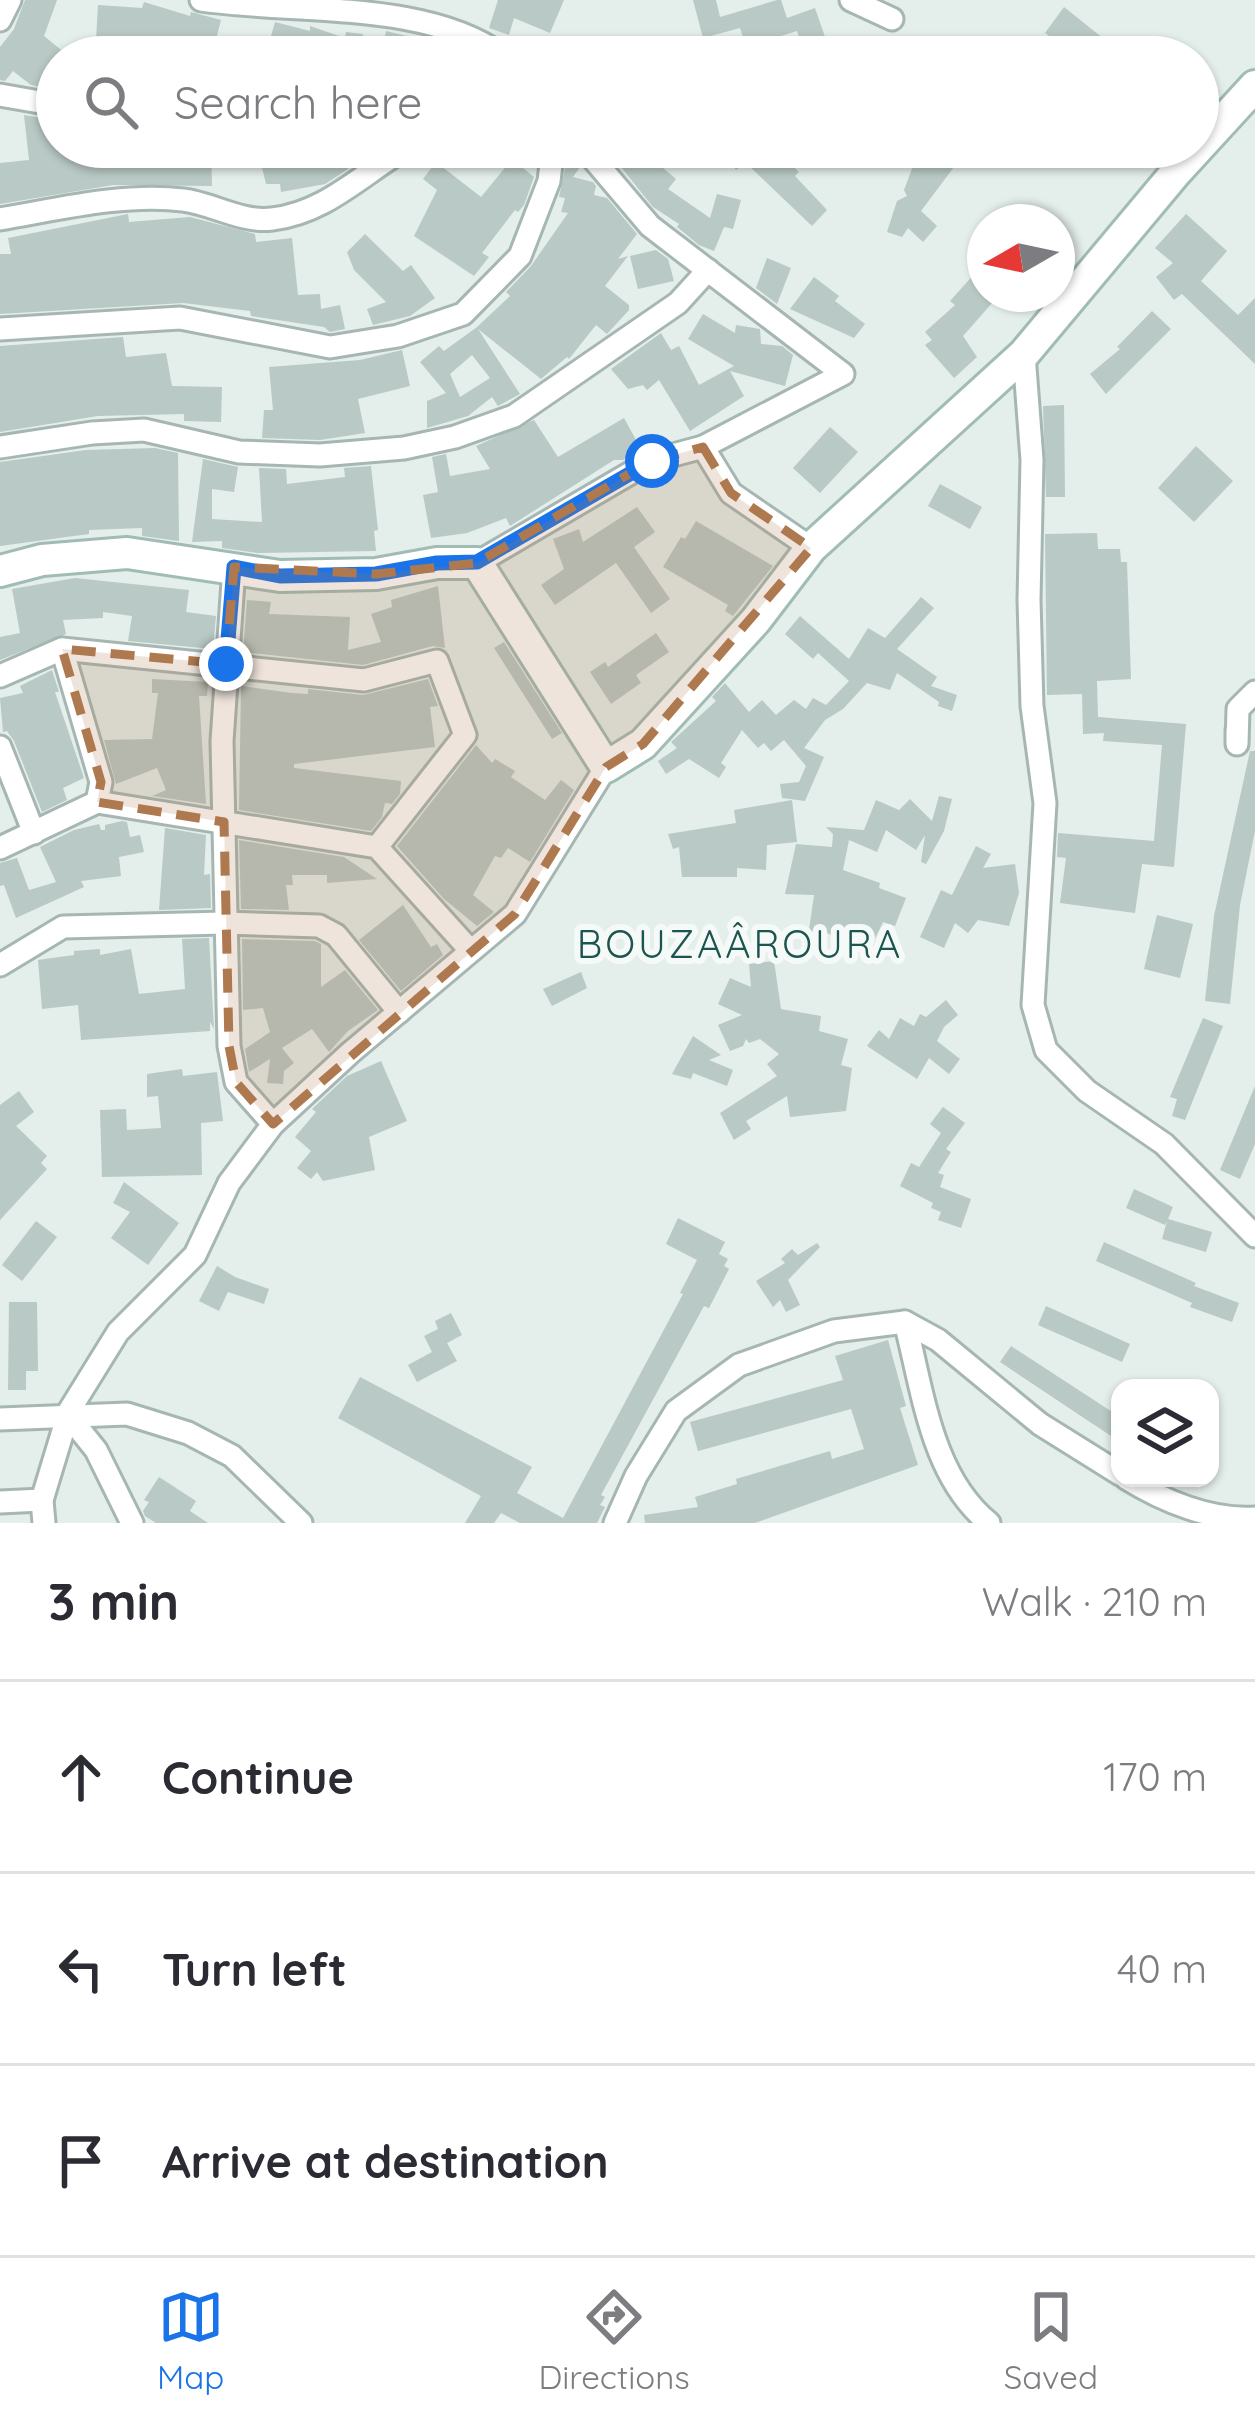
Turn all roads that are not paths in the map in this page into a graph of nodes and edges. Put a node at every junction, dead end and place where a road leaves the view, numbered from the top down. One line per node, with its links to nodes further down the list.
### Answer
1 (10, 0): 5 (street)
2 (201, 0): 6 (street)
3 (851, 0): 4 (street)
4 (892, 19)
5 (0, 20)
6 (475, 36)
7 (1255, 86): 10 (street)
8 (0, 95): 9 (street)
9 (36, 101)
10 (1219, 125)
11 (374, 168): 15 (street)
12 (551, 168): 17 (street)
13 (601, 168): 16 (street)
14 (1180, 168): 18 (street)
15 (0, 219)
16 (708, 270): 19 (street); 20 (street)
17 (0, 328)
18 (1024, 353): 21 (street); 42 (street)
19 (0, 447)
20 (703, 447): 21 (street); 22 (street)
21 (811, 548): 31 (street)
22 (477, 562): 23 (street); 31 (street)
23 (234, 567): 24 (street); 26 (street)
24 (0, 571)
25 (62, 650): 26 (street); 27 (street); 32 (street)
26 (226, 664): 33 (street); 35 (street)
27 (0, 676)
28 (1255, 692): 29 (street)
29 (1237, 730)
30 (0, 747): 34 (street)
31 (606, 767): 38 (street)
32 (97, 802): 33 (street); 34 (street)
33 (224, 823): 35 (street); 37 (street)
34 (34, 832): 36 (street)
35 (377, 847): 38 (street)
36 (0, 848)
37 (224, 923): 39 (street); 40 (street); 41 (street)
38 (470, 950): 40 (street)
39 (0, 965)
40 (399, 1012): 41 (street)
41 (273, 1124): 44 (street)
42 (1255, 1236)
43 (904, 1322): 46 (street); 53 (street); 54 (street)
44 (67, 1414): 45 (street); 49 (street); 51 (street); 52 (street)
45 (0, 1419)
46 (1111, 1468)
47 (1140, 1487): 50 (street)
48 (0, 1502): 49 (street)
49 (45, 1516)
50 (1255, 1518)
51 (132, 1523)
52 (301, 1523)
53 (615, 1523)
54 (988, 1523)

